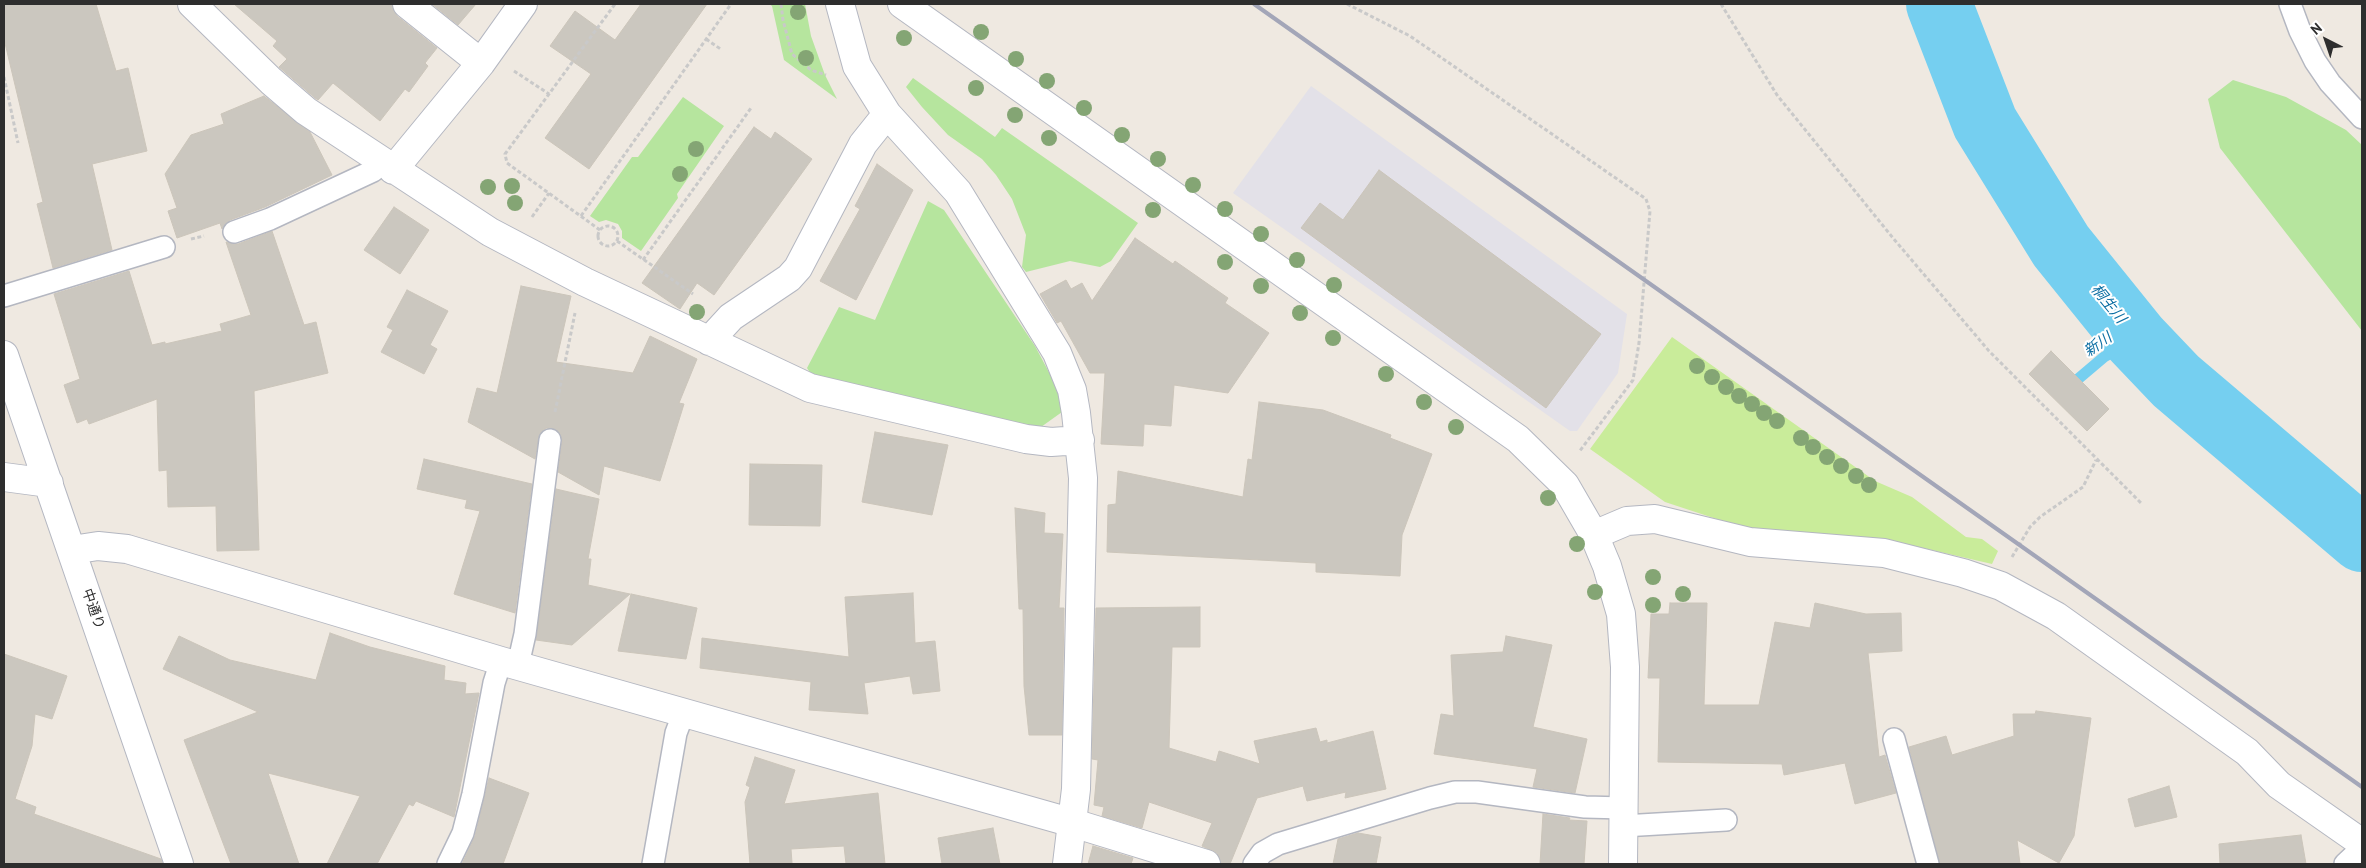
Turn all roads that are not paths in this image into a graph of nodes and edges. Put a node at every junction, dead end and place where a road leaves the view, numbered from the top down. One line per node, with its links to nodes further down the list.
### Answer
1 (192, 4): 10 (street)
2 (407, 4): 7 (street)
3 (523, 4): 7 (street)
4 (840, 4): 8 (street)
5 (902, 4): 20 (street)
6 (2290, 4): 9 (lane)
7 (481, 63): 10 (street)
8 (887, 114): 14 (street); 17 (street)
9 (2362, 118)
10 (388, 166): 11 (lane); 14 (street)
11 (234, 232)
12 (164, 247): 13 (lane)
13 (4, 296)
14 (709, 341): 17 (street)
15 (4, 355): 19 (street, 中通り)
16 (550, 440): 22 (lane)
17 (1080, 440): 27 (street)
18 (4, 477): 19 (street)
19 (49, 483): 21 (street, 中通り)
20 (1594, 535): 25 (street); 28 (street)
21 (72, 550): 22 (street); 30 (street, 中通り)
22 (509, 663): 23 (street); 31 (lane)
23 (684, 712): 27 (street); 32 (lane)
24 (1894, 738): 37 (lane)
25 (1623, 817): 26 (lane); 35 (lane); 36 (street)
26 (1726, 820)
27 (1073, 823): 33 (street); 34 (street)
28 (2362, 843)
29 (2362, 848): 38 (lane)
30 (179, 864)
31 (448, 864)
32 (653, 864)
33 (1067, 864)
34 (1206, 864)
35 (1254, 864)
36 (1623, 864)
37 (1928, 864)
38 (2345, 864)

